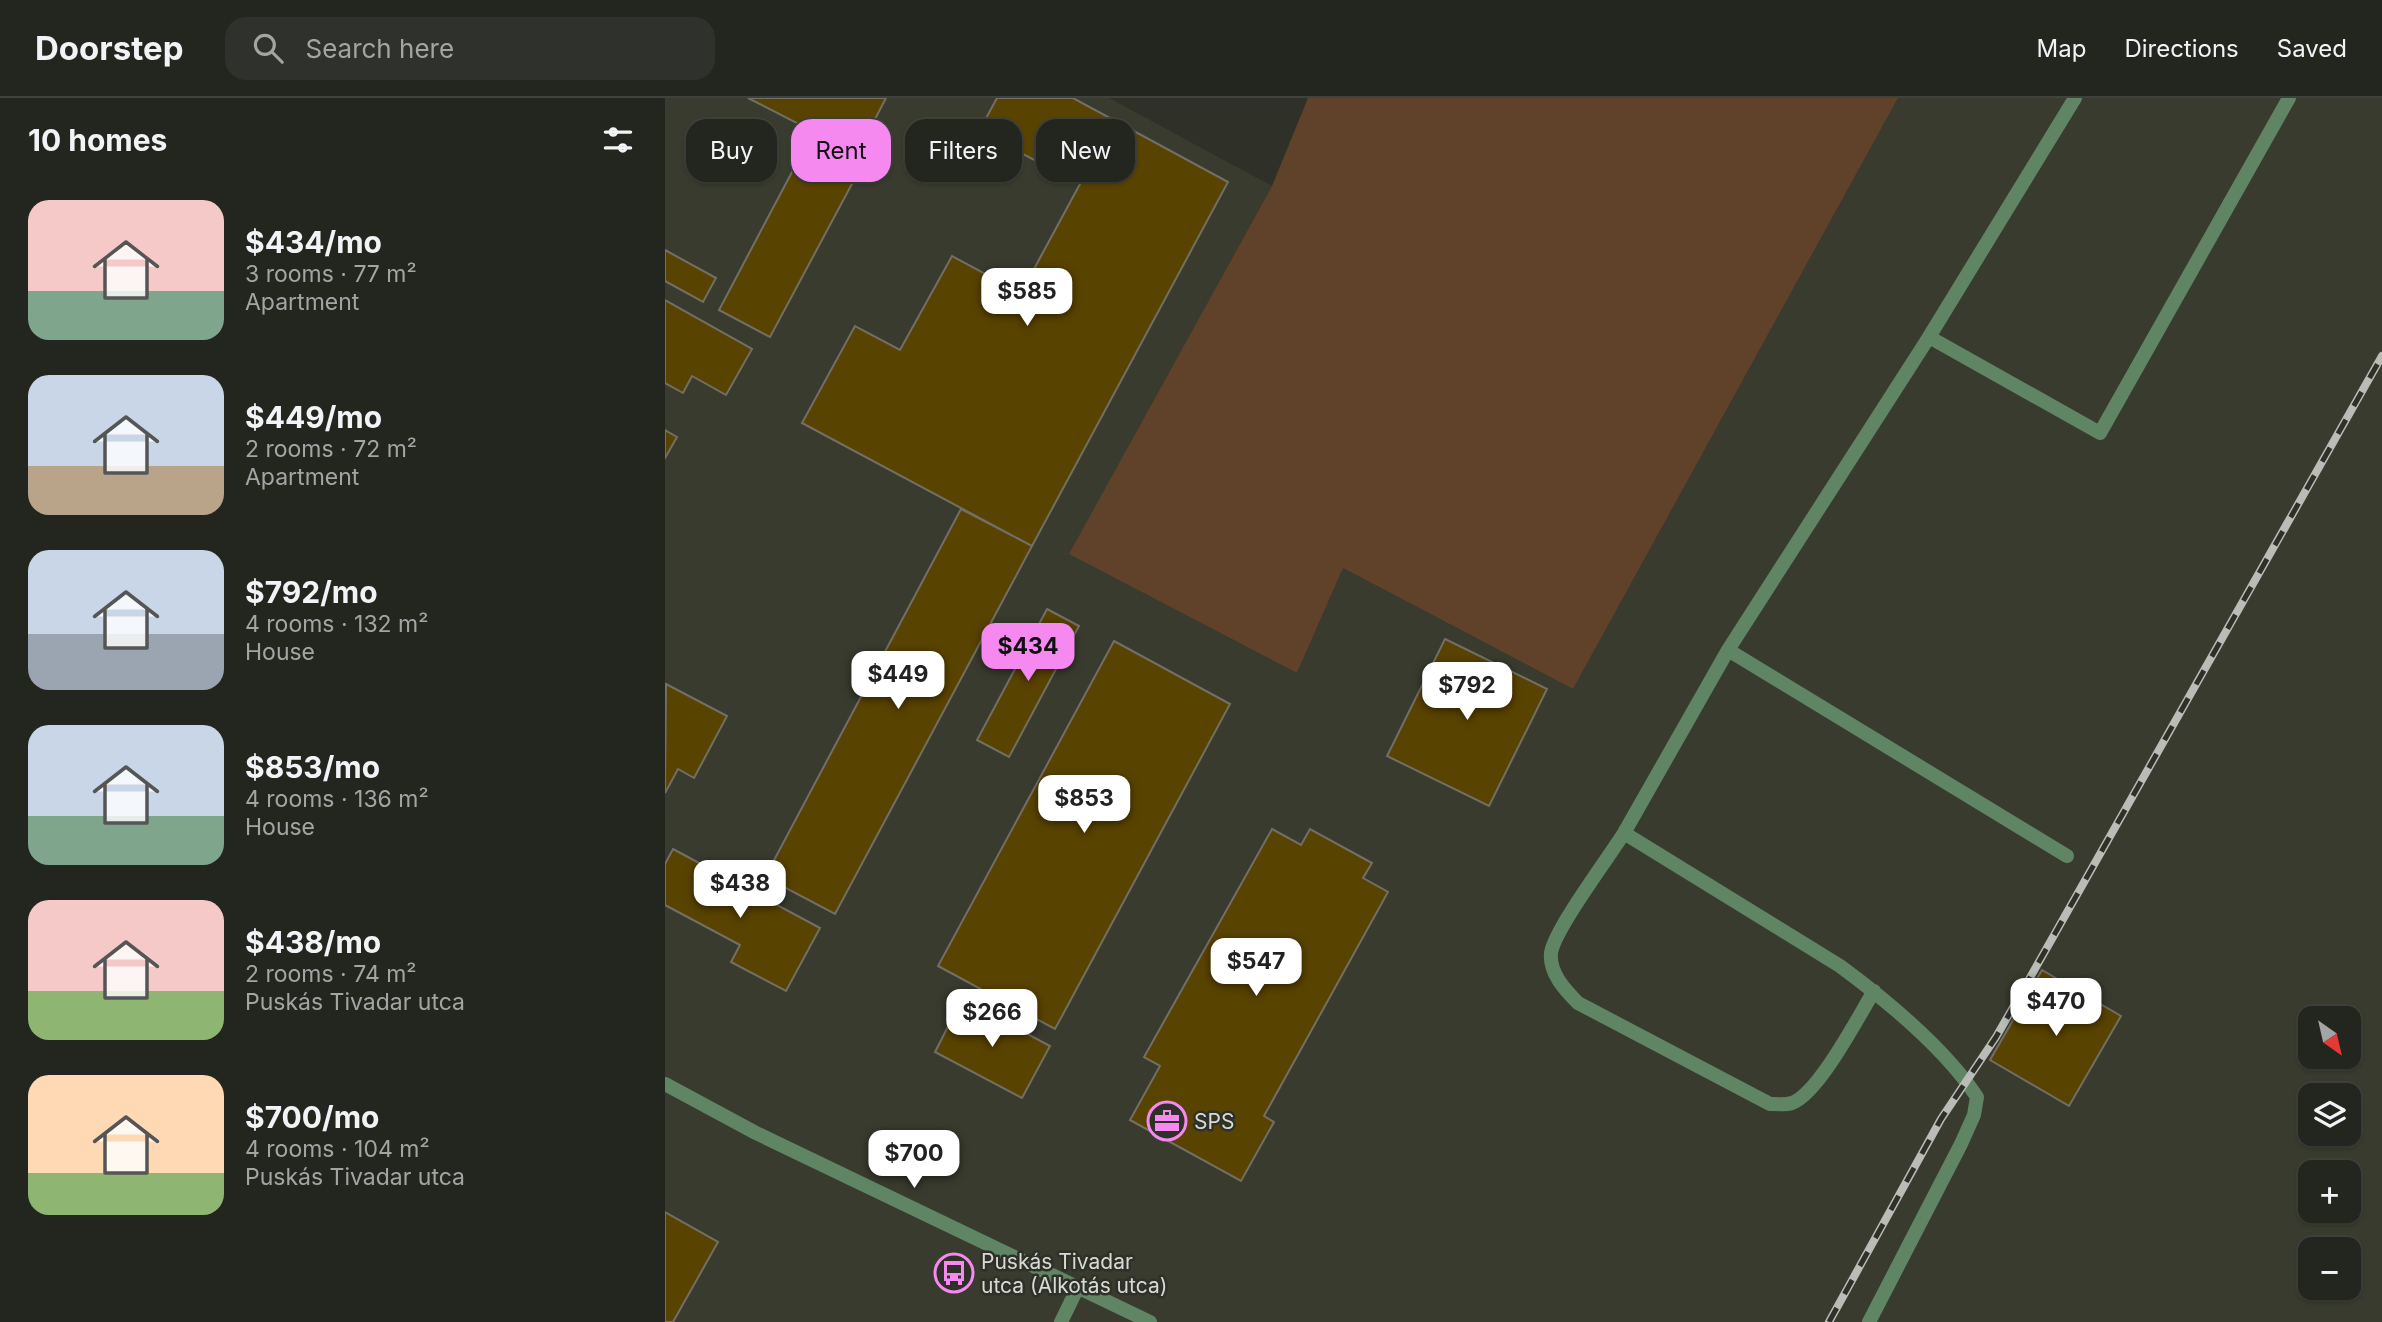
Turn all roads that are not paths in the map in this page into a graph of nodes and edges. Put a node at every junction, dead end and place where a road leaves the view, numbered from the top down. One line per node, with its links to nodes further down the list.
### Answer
1 (2075, 98): 3 (street)
2 (2289, 98): 3 (street)
3 (1929, 337): 4 (street)
4 (1728, 650): 5 (street); 6 (street)
5 (1624, 833): 7 (street); 7 (street)
6 (2067, 856)
7 (1874, 991): 12 (street)
8 (665, 1084): 9 (street)
9 (1078, 1287): 10 (street); 11 (street)
10 (1061, 1322)
11 (1150, 1322)
12 (1869, 1322)

